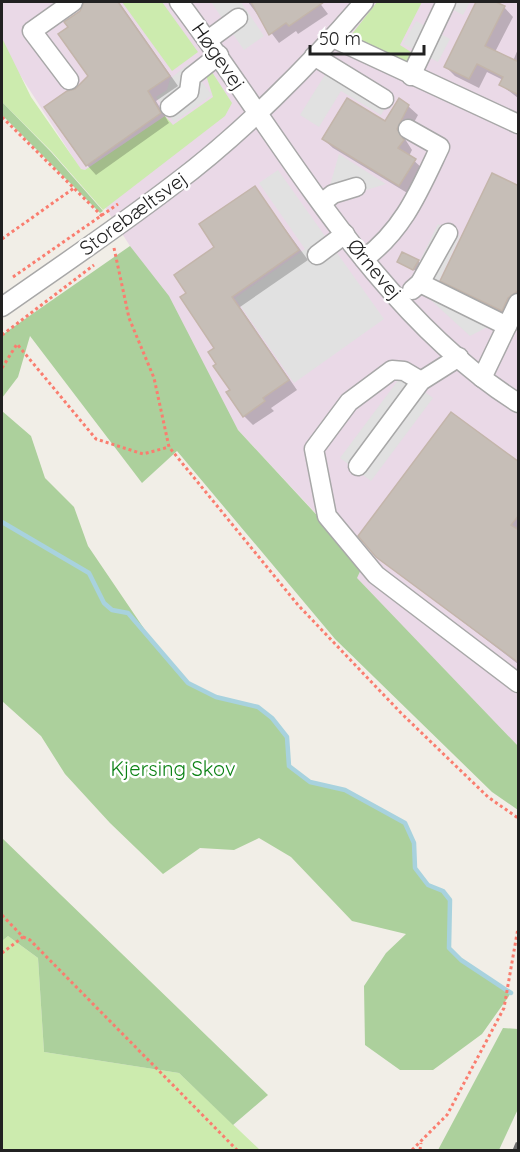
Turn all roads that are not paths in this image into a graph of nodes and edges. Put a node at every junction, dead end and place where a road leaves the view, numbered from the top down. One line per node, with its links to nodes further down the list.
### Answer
1 (73, 2): 11 (street)
2 (179, 2): 7 (street, Høgevej)
3 (364, 2): 6 (street, Storebæltsvej)
4 (446, 2): 10 (street)
5 (238, 18): 7 (street)
6 (333, 38): 9 (street, Storebæltsvej); 10 (street)
7 (208, 40): 8 (street, Høgevej)
8 (219, 55): 13 (street); 14 (street, Høgevej)
9 (314, 56): 12 (street); 14 (street, Storebæltsvej)
10 (411, 76): 15 (street)
11 (69, 80)
12 (384, 99)
13 (170, 107)
14 (258, 111): 18 (street, Ørnevej); 26 (street, Storebæltsvej)
15 (519, 124)
16 (408, 129): 22 (street)
17 (356, 187): 18 (street)
18 (322, 202): 20 (street, Ørnevej)
19 (448, 233): 23 (street)
20 (345, 234): 21 (street); 22 (street, Ørnevej)
21 (317, 255)
22 (364, 259): 24 (street, Ørnevej)
23 (420, 283): 24 (street); 27 (street)
24 (399, 300): 28 (street, Ørnevej)
25 (519, 303): 27 (street)
26 (2, 307)
27 (507, 326): 29 (street)
28 (459, 357): 29 (street, Ørnevej); 30 (street)
29 (482, 378): 31 (street, Ørnevej)
30 (421, 381): 32 (street); 33 (street)
31 (517, 397)
32 (358, 466)
33 (519, 683)

